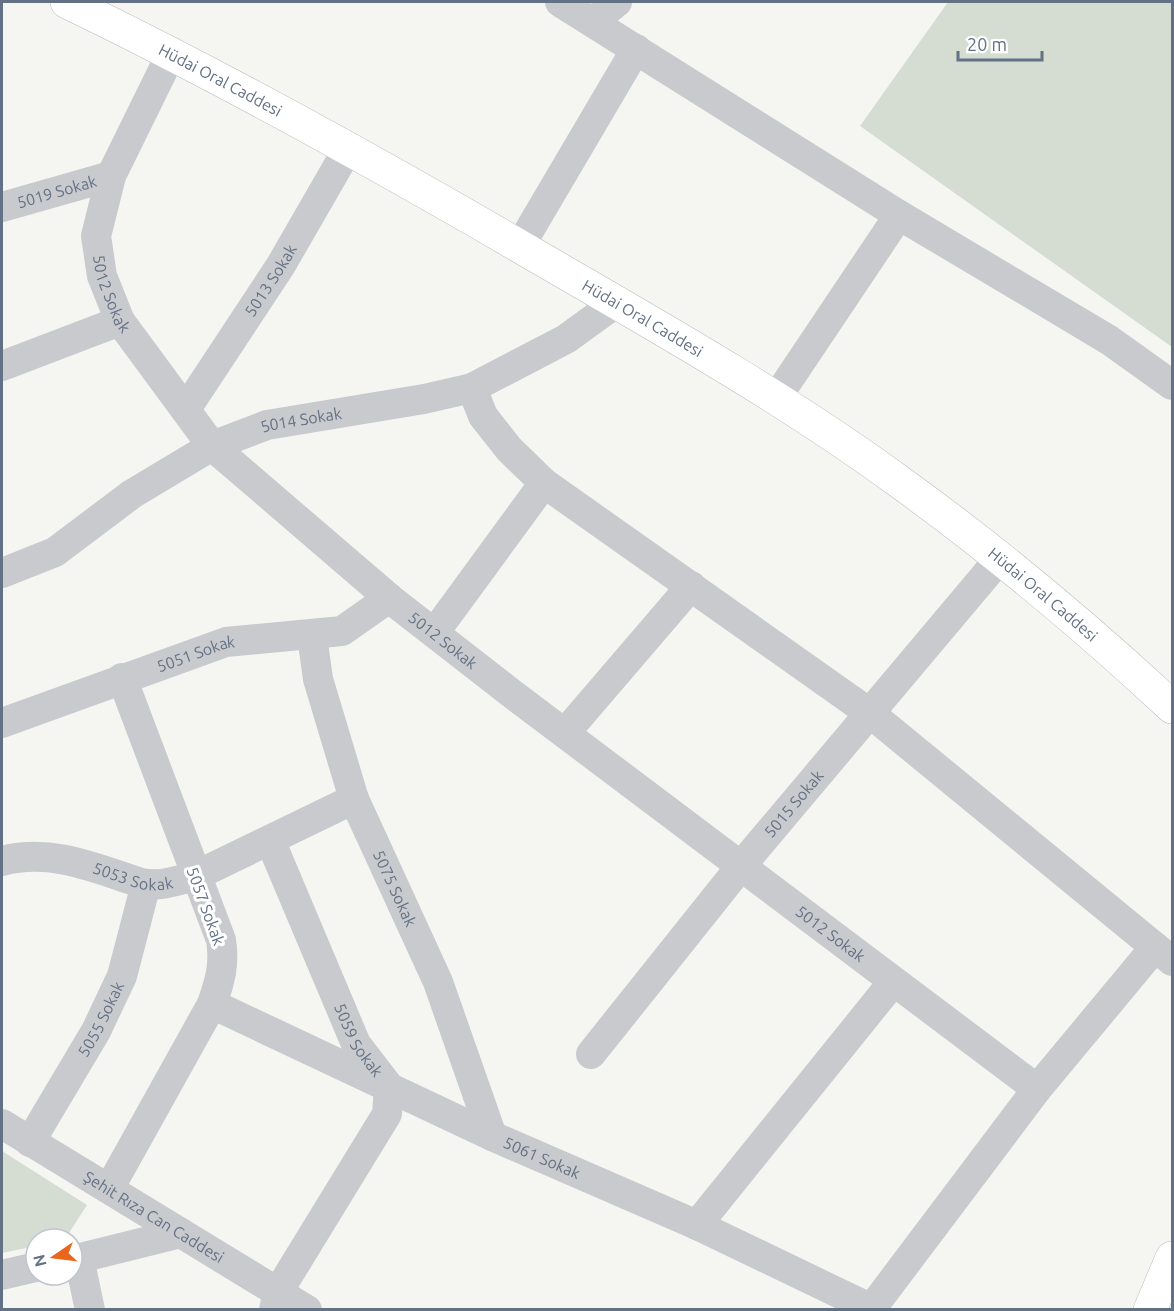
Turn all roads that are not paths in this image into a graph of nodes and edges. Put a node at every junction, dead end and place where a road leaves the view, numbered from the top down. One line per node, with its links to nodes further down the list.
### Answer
1 (68, 2): 6 (street, Hüdai Oral Caddesi)
2 (560, 2): 4 (street)
3 (617, 2): 4 (street)
4 (592, 22): 5 (street)
5 (636, 50): 10 (street); 11 (street)
6 (172, 52): 7 (street, Hüdai Oral Caddesi); 8 (street, 5012 Sokak)
7 (350, 147): 11 (street, Hüdai Oral Caddesi); 18 (street, 5013 Sokak)
8 (111, 177): 9 (street, 5019 Sokak); 13 (street, 5012 Sokak)
9 (2, 207)
10 (899, 215): 15 (street); 17 (street)
11 (520, 246): 12 (street, Hüdai Oral Caddesi)
12 (617, 302): 16 (street, 5014 Sokak); 17 (street, Hüdai Oral Caddesi)
13 (120, 321): 14 (street); 18 (street, 5012 Sokak)
14 (2, 366)
15 (1173, 385)
16 (472, 388): 19 (street, 5014 Sokak); 20 (street)
17 (776, 400): 21 (street, Hüdai Oral Caddesi)
18 (186, 409): 19 (street, 5012 Sokak)
19 (212, 447): 22 (street, 5014 Sokak); 24 (street, 5012 Sokak)
20 (544, 483): 23 (street); 25 (street)
21 (1001, 557): 28 (street, Hüdai Oral Caddesi); 29 (street, 5015 Sokak)
22 (2, 573)
23 (691, 586): 29 (street); 31 (street)
24 (390, 598): 25 (street, 5012 Sokak); 26 (street, 5051 Sokak)
25 (435, 632): 31 (street, 5012 Sokak)
26 (312, 636): 27 (street, 5051 Sokak); 32 (street, 5075 Sokak)
27 (122, 678): 30 (street, 5051 Sokak); 36 (street, 5057 Sokak)
28 (1173, 708)
29 (871, 714): 35 (street, 5015 Sokak); 38 (street)
30 (2, 723)
31 (565, 733): 35 (street, 5012 Sokak)
32 (354, 799): 33 (street, 5053 Sokak); 45 (street, 5075 Sokak)
33 (270, 840): 36 (street, 5053 Sokak); 42 (street, 5059 Sokak)
34 (2, 861): 37 (street, 5053 Sokak)
35 (741, 866): 39 (street, 5012 Sokak); 41 (street, 5015 Sokak)
36 (195, 876): 37 (street, 5053 Sokak); 40 (street, 5057 Sokak)
37 (146, 884): 46 (street, 5055 Sokak)
38 (1164, 954): 43 (street)
39 (892, 982): 43 (street, 5012 Sokak); 48 (street)
40 (212, 1005): 42 (street, 5061 Sokak); 47 (street, 5057 Sokak)
41 (591, 1054)
42 (389, 1088): 45 (street, 5061 Sokak); 55 (street, 5059 Sokak)
43 (1037, 1089): 56 (street)
44 (2, 1124): 46 (street, Şehit Rıza Can Caddesi)
45 (492, 1136): 48 (street, 5061 Sokak)
46 (30, 1142): 47 (street, Şehit Rıza Can Caddesi)
47 (109, 1189): 49 (street, Şehit Rıza Can Caddesi)
48 (697, 1225): 56 (street, 5061 Sokak)
49 (181, 1233): 50 (street); 55 (street, Şehit Rıza Can Caddesi)
50 (84, 1257)
51 (1173, 1258): 59 (street)
52 (24, 1270): 53 (street)
53 (2, 1275)
54 (84, 1287): 57 (street)
55 (276, 1300): 58 (street, Şehit Rıza Can Caddesi)
56 (873, 1309)
57 (90, 1310)
58 (307, 1310)
59 (1150, 1310)

